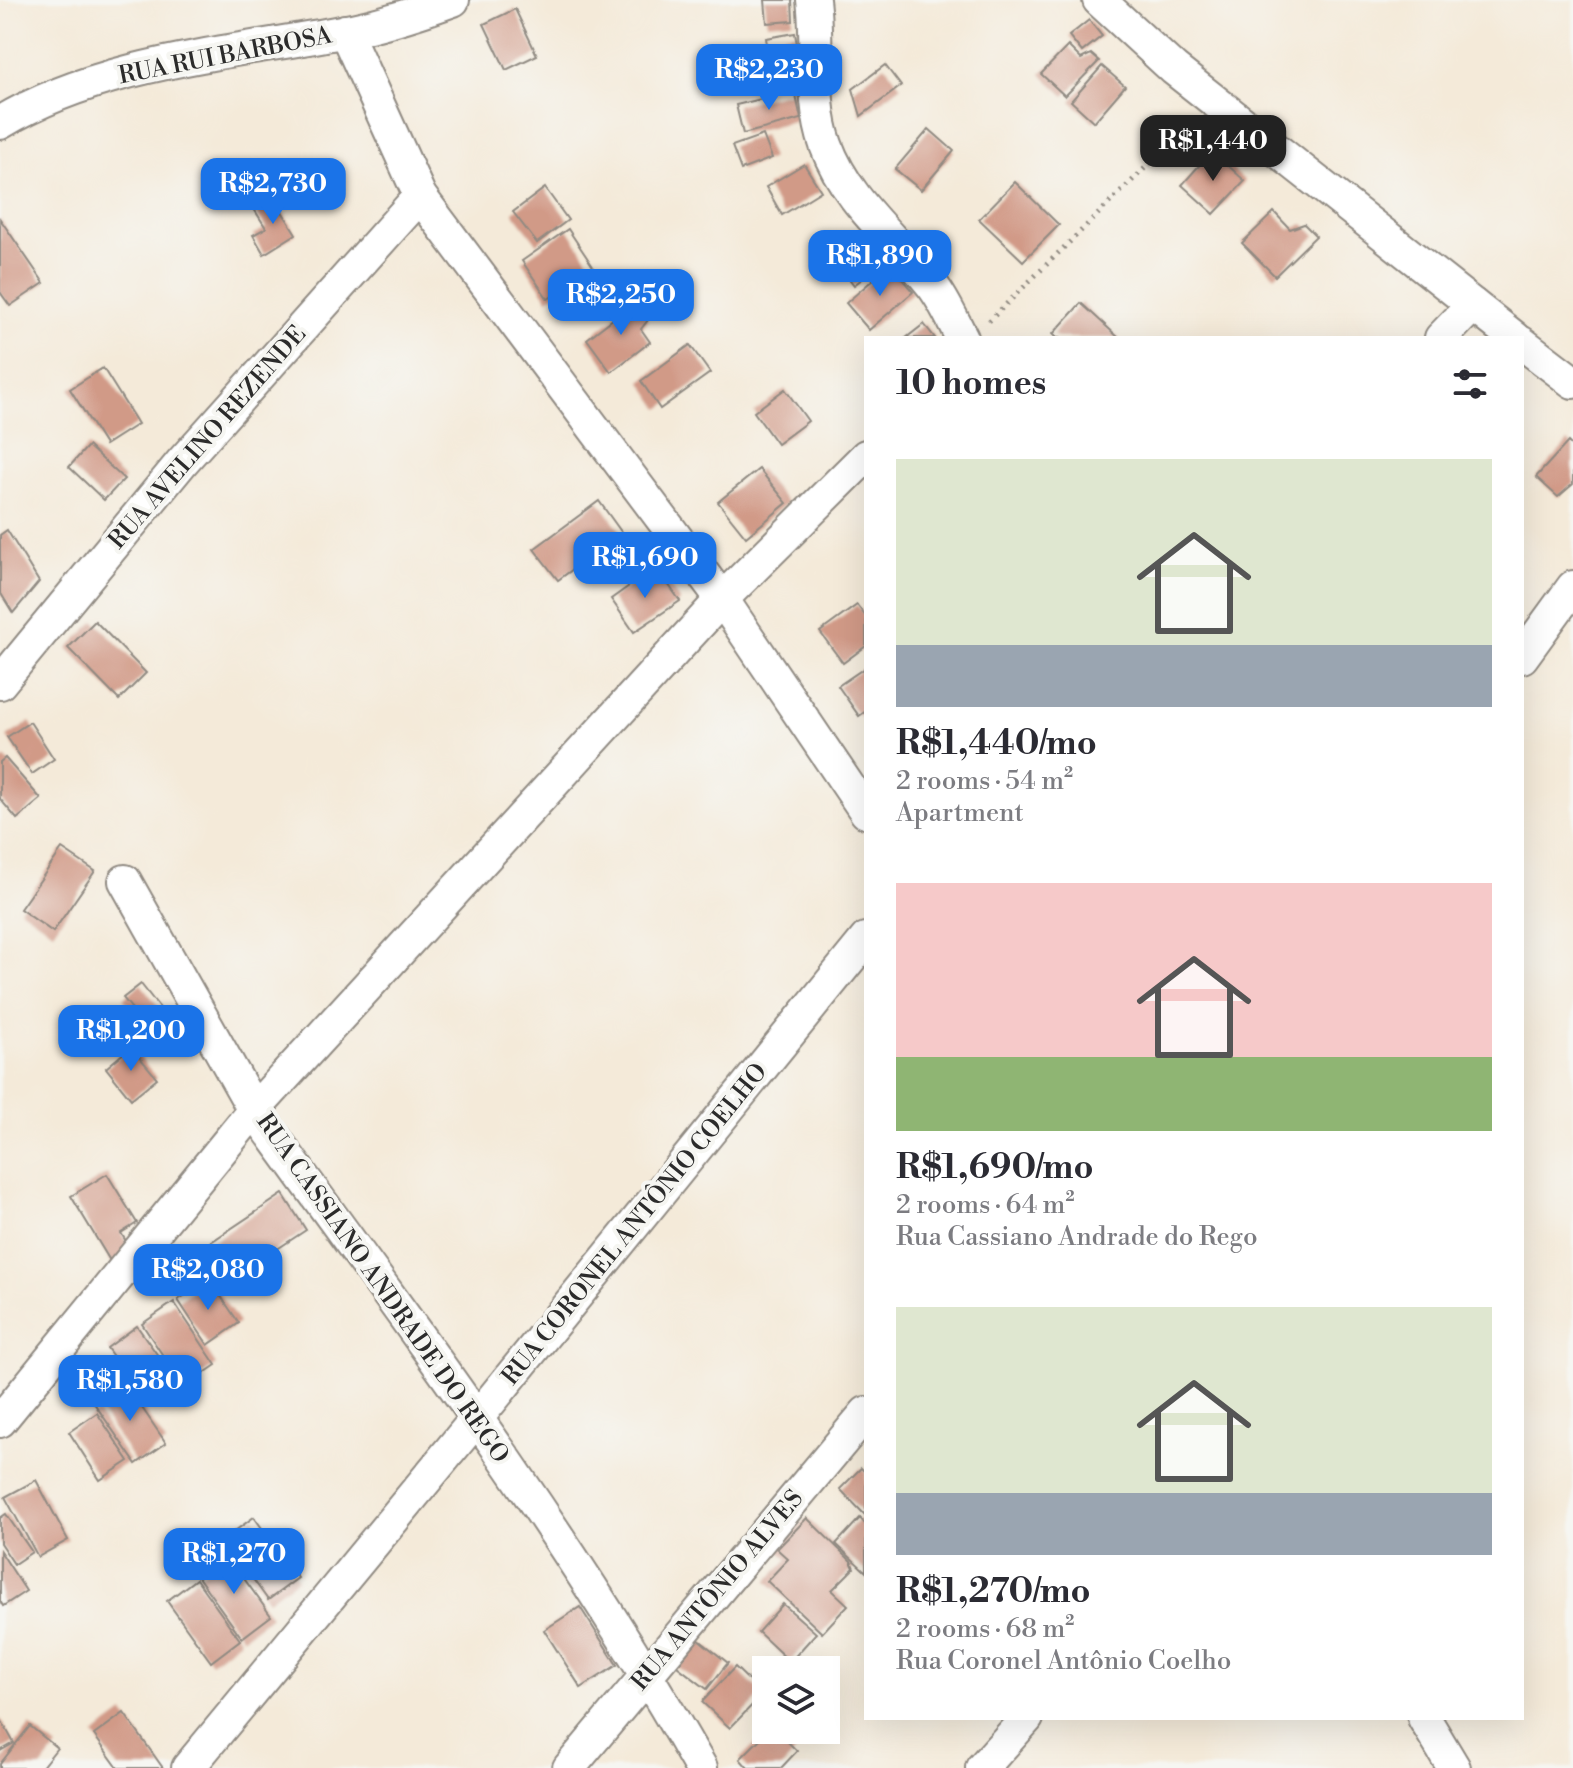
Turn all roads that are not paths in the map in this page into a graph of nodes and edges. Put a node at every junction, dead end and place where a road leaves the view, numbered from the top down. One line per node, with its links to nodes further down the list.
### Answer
1 (453, 0): 4 (street, RUA RUI BARBOSA)
2 (813, 0): 8 (street)
3 (1099, 0): 7 (street)
4 (345, 31): 5 (street, RUA RUI BARBOSA); 6 (street)
5 (0, 123)
6 (420, 196): 15 (street); 17 (street, RUA AVELINO REZENDE)
7 (1473, 305): 9 (street); 10 (street)
8 (972, 333)
9 (1443, 336)
10 (1512, 336)
11 (1524, 345): 12 (street)
12 (1573, 382)
13 (864, 458): 15 (street)
14 (1573, 587): 16 (street)
15 (722, 599): 18 (street); 21 (street, RUA CASSIANO ANDRADE DO REGO)
16 (1524, 654)
17 (0, 683)
18 (864, 809)
19 (125, 881): 21 (street)
20 (864, 941): 23 (street, RUA CORONEL ANTÔNIO COELHO)
21 (254, 1110): 23 (street, RUA CASSIANO ANDRADE DO REGO); 24 (street)
22 (864, 1415): 25 (street, RUA ANTÔNIO ALVES)
23 (477, 1418): 25 (street, RUA CASSIANO ANDRADE DO REGO); 29 (street, RUA CORONEL ANTÔNIO COELHO)
24 (0, 1421)
25 (647, 1672): 30 (street, RUA ANTÔNIO ALVES); 31 (street, RUA CASSIANO ANDRADE DO REGO)
26 (1025, 1720): 32 (street)
27 (1425, 1720): 28 (street)
28 (1450, 1766)
29 (188, 1768)
30 (569, 1768)
31 (701, 1768)
32 (982, 1768)

